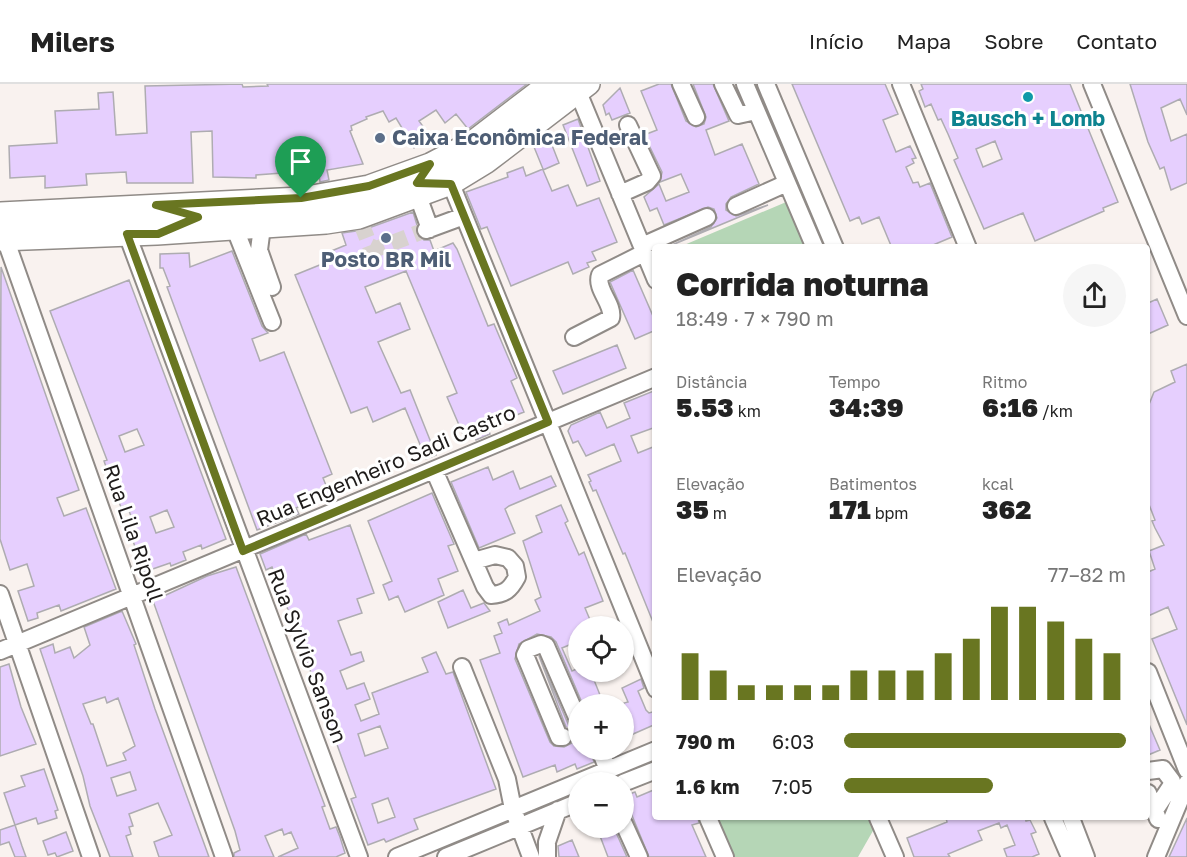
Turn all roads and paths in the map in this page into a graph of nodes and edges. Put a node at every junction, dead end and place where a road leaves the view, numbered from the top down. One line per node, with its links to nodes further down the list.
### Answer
1 (681, 84): 9 (street)
2 (723, 84): 8 (street)
3 (745, 84): 8 (street)
4 (766, 84): 28 (street)
5 (901, 84): 29 (street)
6 (1092, 84): 34 (street)
7 (570, 85): 11 (main road); 13 (main road); 14 (street); 15 (street)
8 (756, 111): 12 (street)
9 (696, 117)
10 (628, 125): 15 (street)
11 (430, 164): 14 (street); 16 (main road)
12 (787, 183): 17 (street); 27 (street)
13 (451, 184): 14 (main road); 18 (street)
14 (417, 190): 18 (street); 19 (street); 21 (main road)
15 (620, 194): 31 (street)
16 (156, 205): 19 (street); 22 (main road)
17 (736, 206)
18 (464, 216): 38 (street)
19 (198, 217): 22 (street); 25 (street)
20 (707, 217): 26 (street)
21 (262, 227): 23 (main road); 33 (street)
22 (1, 228): 24 (main road); 43 (street, Rua Lila Ripoll)
23 (236, 229): 25 (main road); 35 (street)
24 (127, 234): 25 (main road); 40 (street, Rua Sylvio Sanson)
25 (158, 234)
26 (655, 244)
27 (813, 244)
28 (833, 244)
29 (966, 244)
30 (652, 245): 31 (street)
31 (643, 250): 32 (street); 36 (street)
32 (652, 271)
33 (272, 287)
34 (1187, 316)
35 (272, 322)
36 (574, 337)
37 (652, 379): 38 (street, Rua Engenheiro Sadi Castro)
38 (548, 422): 39 (street, Rua Engenheiro Sadi Castro); 48 (street)
39 (434, 470): 40 (street, Rua Engenheiro Sadi Castro); 41 (street)
40 (243, 551): 43 (street, Rua Engenheiro Sadi Castro); 73 (street, Rua Sylvio Sanson)
41 (474, 561)
42 (0, 594): 44 (street)
43 (131, 597): 44 (street, Rua Engenheiro Sadi Castro); 72 (street, Rua Lila Ripoll)
44 (17, 644): 45 (street, Rua Engenheiro Sadi Castro); 71 (street)
45 (0, 651)
46 (462, 667): 61 (street)
47 (1150, 677): 54 (street)
48 (652, 679)
49 (568, 697): 50 (street)
50 (568, 735)
51 (652, 752): 53 (street)
52 (604, 760): 53 (street)
53 (608, 770): 61 (street)
54 (1187, 770)
55 (1150, 771): 63 (street)
56 (652, 772): 57 (street)
57 (634, 779)
58 (1187, 783): 69 (street)
59 (1150, 798): 63 (street)
60 (568, 806): 62 (street)
61 (513, 809): 68 (street); 74 (street)
62 (558, 810): 68 (street); 77 (street)
63 (1155, 810): 69 (street)
64 (709, 820): 79 (street)
65 (879, 820): 80 (street)
66 (1054, 820): 81 (street)
67 (1072, 820): 82 (street)
68 (520, 826): 75 (street); 76 (street)
69 (1165, 833): 83 (street)
70 (630, 838): 78 (street)
71 (91, 857)
72 (224, 857)
73 (359, 857)
74 (396, 857)
75 (446, 857)
76 (531, 857)
77 (547, 857)
78 (639, 857)
79 (725, 857)
80 (895, 857)
81 (1070, 857)
82 (1086, 857)
83 (1156, 857)

